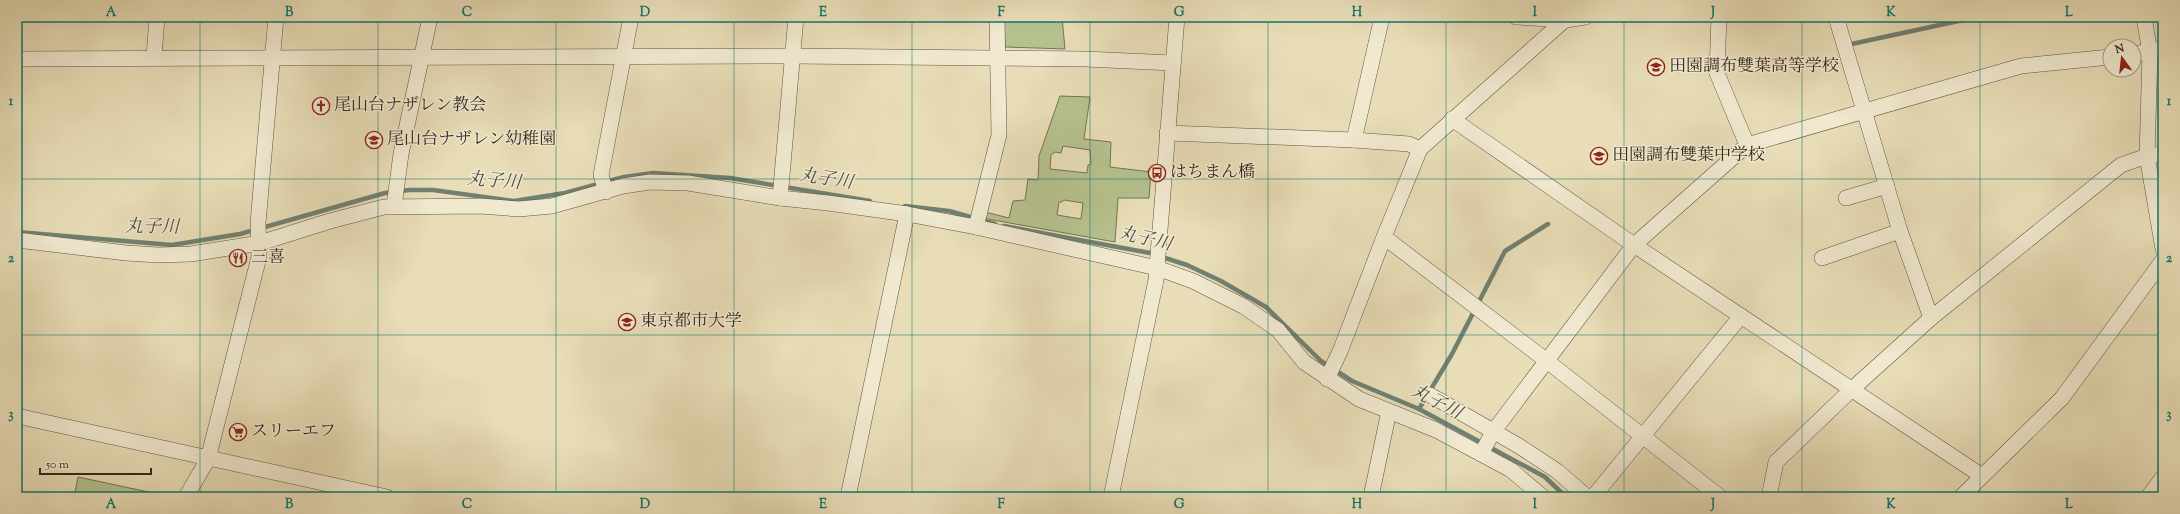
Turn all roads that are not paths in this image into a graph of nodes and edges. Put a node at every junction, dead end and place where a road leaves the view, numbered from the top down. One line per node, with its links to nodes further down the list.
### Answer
1 (157, 17): 18 (street)
2 (276, 17): 20 (street)
3 (430, 17): 21 (street)
4 (631, 17): 19 (street)
5 (796, 17): 17 (street)
6 (997, 17): 22 (street)
7 (1177, 17): 25 (street)
8 (1382, 17): 29 (street)
9 (1516, 17): 14 (street)
10 (1585, 17): 14 (street)
11 (1836, 17): 26 (street)
12 (2144, 17): 15 (street)
13 (1717, 18): 30 (street)
14 (1567, 19): 27 (street)
15 (2157, 51): 16 (street); 33 (street)
16 (2142, 53)
17 (793, 56): 19 (street); 22 (street); 36 (street)
18 (154, 57): 20 (street); 24 (street)
19 (623, 57): 21 (street); 34 (street)
20 (272, 58): 21 (street); 42 (street)
21 (421, 58): 37 (street)
22 (997, 58): 25 (street); 40 (street)
23 (2102, 58): 26 (street)
24 (17, 59)
25 (1173, 63): 28 (street)
26 (1864, 112): 30 (street); 35 (street)
27 (1452, 119): 31 (street); 45 (street)
28 (1167, 133): 29 (street); 49 (street)
29 (1354, 140): 31 (street)
30 (1747, 145): 45 (street)
31 (1420, 149): 43 (street)
32 (2163, 154): 33 (street)
33 (2146, 156): 46 (street); 51 (street)
34 (604, 185): 36 (street); 37 (street)
35 (1887, 186): 38 (street); 41 (street)
36 (781, 190): 39 (street)
37 (396, 195): 42 (street)
38 (1846, 198)
39 (907, 214): 40 (street); 66 (street)
40 (977, 224): 49 (street)
41 (1900, 231): 47 (street); 51 (street)
42 (259, 235): 44 (street); 61 (street)
43 (1384, 237): 52 (street); 53 (street)
44 (17, 240)
45 (1634, 245): 50 (street); 52 (street)
46 (2163, 249)
47 (1822, 258)
48 (2163, 260): 62 (street)
49 (1157, 266): 53 (street); 67 (street)
50 (1741, 316): 54 (street); 59 (street)
51 (1931, 318): 54 (street)
52 (1547, 361): 58 (street); 59 (street)
53 (1327, 379): 56 (street)
54 (1851, 390): 62 (street); 73 (street)
55 (1430, 396): 58 (street)
56 (1390, 411): 60 (street); 68 (street)
57 (17, 416): 61 (street)
58 (1493, 432): 60 (street); 70 (street)
59 (1643, 438): 71 (street); 72 (street)
60 (1481, 454): 69 (street)
61 (208, 459): 64 (street); 65 (street)
62 (1982, 476): 74 (street)
63 (2163, 477): 75 (street)
64 (186, 497)
65 (387, 497)
66 (848, 497)
67 (1111, 497)
68 (1371, 497)
69 (1543, 497)
70 (1587, 497)
71 (1594, 497)
72 (1720, 497)
73 (1769, 497)
74 (1961, 497)
75 (2148, 497)

